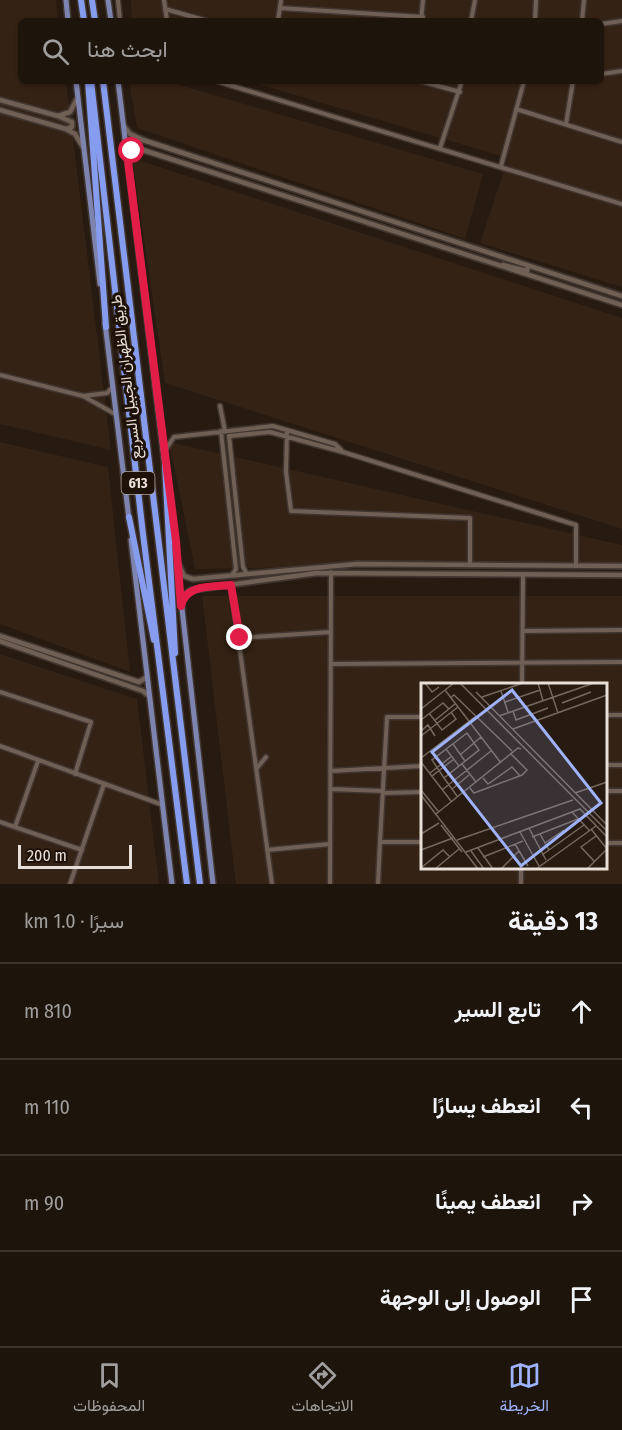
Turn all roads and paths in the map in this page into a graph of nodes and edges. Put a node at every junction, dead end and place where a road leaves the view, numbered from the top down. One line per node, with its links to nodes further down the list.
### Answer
1 (66, 0): 14 (main road)
2 (81, 0): 15 (highway)
3 (92, 0): 16 (highway)
4 (108, 0): 17 (main road)
5 (118, 0): 18 (street)
6 (164, 0): 13 (street)
7 (281, 0): 12 (street)
8 (423, 0): 23 (street)
9 (475, 0): 24 (street)
10 (536, 0): 25 (street)
11 (584, 0): 26 (street)
12 (280, 8): 21 (street); 22 (street)
13 (165, 9): 19 (street); 20 (street)
14 (68, 18)
15 (84, 18)
16 (95, 18)
17 (111, 18)
18 (120, 18)
19 (166, 18)
20 (197, 18)
21 (278, 18)
22 (409, 18)
23 (422, 18)
24 (472, 18)
25 (535, 18)
26 (582, 18)
27 (622, 21): 28 (street)
28 (604, 24)
29 (622, 71): 30 (street)
30 (604, 74)
31 (76, 84): 42 (main road, 613)
32 (90, 84): 64 (highway)
33 (90, 84): 101 (highway, طريق الظهران الجبيل السريع / 613)
34 (103, 84): 105 (highway, طريق الظهران الجبيل السريع / 613)
35 (118, 84): 47 (main road)
36 (226, 84): 53 (street)
37 (431, 84): 41 (street)
38 (461, 84): 41 (street)
39 (523, 84): 44 (street)
40 (573, 84): 48 (street)
41 (460, 92): 53 (street)
42 (78, 97): 46 (street); 52 (main road, 613)
43 (0, 100): 46 (street)
44 (516, 109): 48 (street); 56 (street)
45 (0, 110): 49 (street)
46 (58, 116): 49 (street)
47 (123, 121): 50 (street); 55 (main road)
48 (566, 124): 51 (street)
49 (66, 129): 52 (street)
50 (143, 140): 54 (street); 58 (street)
51 (622, 142)
52 (83, 147): 64 (main road, 613)
53 (440, 148): 56 (street)
54 (143, 150): 55 (street); 59 (street)
55 (128, 161): 73 (main road)
56 (501, 166): 57 (street)
57 (622, 204)
58 (447, 239): 59 (street); 60 (street)
59 (418, 240): 61 (street)
60 (525, 264): 61 (street); 62 (street)
61 (498, 265): 63 (street)
62 (622, 296)
63 (622, 305)
64 (105, 327): 66 (main road, 613)
65 (0, 375): 67 (street)
66 (114, 380): 67 (street); 69 (main road, 613)
67 (83, 396): 69 (street)
68 (220, 406): 71 (street)
69 (118, 421): 76 (main road, 613)
70 (287, 430): 71 (street); 72 (street); 74 (street)
71 (225, 432): 72 (street); 73 (street); 77 (street); 78 (street)
72 (288, 437): 74 (street); 80 (street)
73 (164, 452): 75 (main road)
74 (343, 452): 81 (street)
75 (165, 465): 79 (main road); 105 (highway)
76 (129, 517): 99 (main road, 613); 101 (highway)
77 (231, 527): 78 (street); 86 (street)
78 (239, 535): 84 (street)
79 (178, 561): 86 (street); 89 (main road)
80 (470, 565): 81 (street); 84 (street)
81 (576, 566): 82 (street)
82 (622, 566)
83 (331, 572): 85 (street); 88 (street); 92 (street)
84 (248, 573): 86 (street)
85 (523, 574): 87 (street); 91 (street)
86 (232, 575)
87 (622, 575)
88 (231, 585): 89 (street); 94 (street)
89 (181, 606): 130 (main road)
90 (622, 630): 91 (street)
91 (523, 631): 97 (street)
92 (331, 632): 94 (street); 98 (street)
93 (0, 636): 99 (street)
94 (240, 638): 111 (street)
95 (0, 641): 103 (street)
96 (622, 662): 97 (street)
97 (522, 663): 98 (street); 100 (street)
98 (331, 664): 112 (street)
99 (148, 675): 103 (main road, 613)
100 (522, 683)
101 (164, 690): 128 (highway, طريق الظهران الجبيل السريع / 613)
102 (0, 692): 113 (street)
103 (150, 700): 118 (main road, 613)
104 (421, 717): 110 (street)
105 (181, 725): 129 (highway, طريق الظهران الجبيل السريع / 613)
106 (0, 746): 108 (street)
107 (266, 757): 111 (street)
108 (38, 761): 113 (street); 120 (street)
109 (421, 766): 110 (street)
110 (384, 767): 112 (street); 116 (street)
111 (256, 768): 125 (street)
112 (330, 771): 115 (street)
113 (75, 774): 114 (street)
114 (104, 784): 118 (street); 124 (street)
115 (330, 789): 116 (street); 123 (street)
116 (383, 792): 117 (street); 121 (street)
117 (421, 792)
118 (163, 805): 127 (main road, 613)
119 (0, 822): 120 (street)
120 (15, 827): 124 (street)
121 (380, 842): 122 (street); 133 (street)
122 (421, 842)
123 (330, 844): 125 (street); 132 (street)
124 (82, 850): 126 (street)
125 (267, 850): 131 (street)
126 (70, 884)
127 (172, 884)
128 (187, 884)
129 (200, 884)
130 (213, 884)
131 (272, 884)
132 (330, 884)
133 (378, 884)

